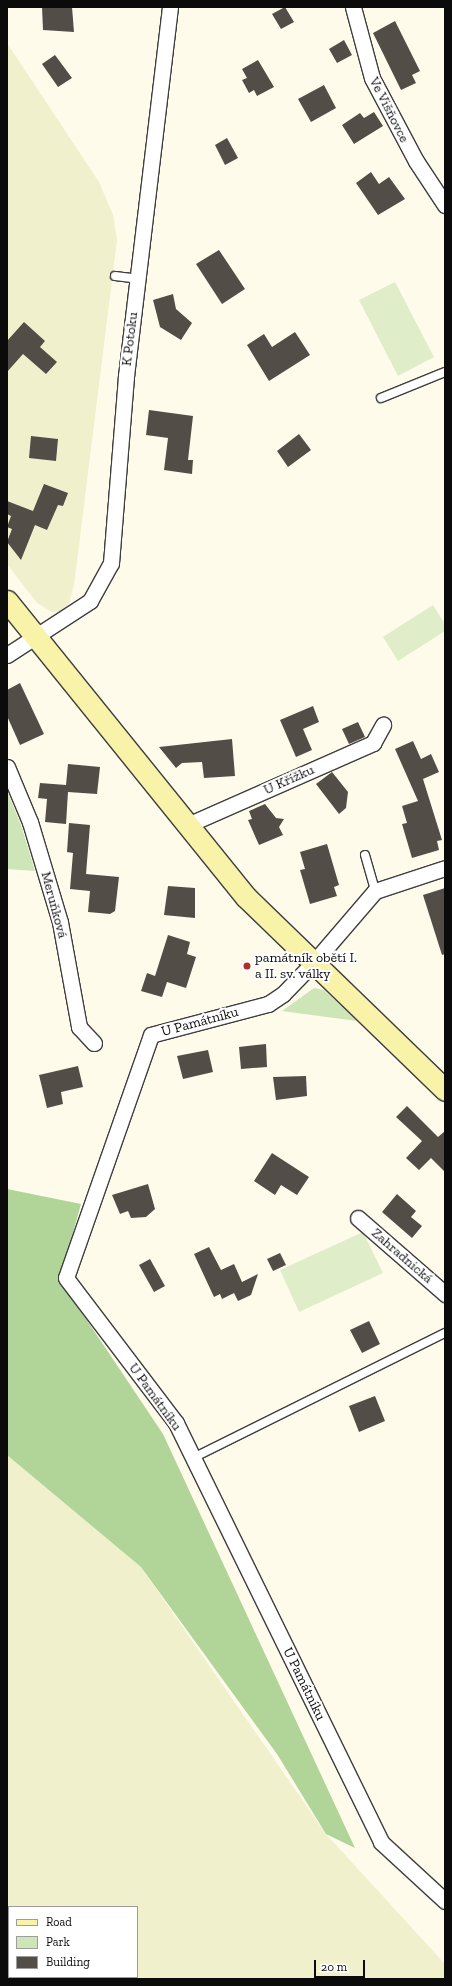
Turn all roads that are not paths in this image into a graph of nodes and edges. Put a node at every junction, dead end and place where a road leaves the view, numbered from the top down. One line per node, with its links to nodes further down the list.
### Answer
1 (170, 7): 5 (street, K Potoku)
2 (353, 7): 3 (street, Ve Višňovce)
3 (445, 205)
4 (115, 276): 5 (lane)
5 (138, 279): 9 (street, K Potoku)
6 (445, 372): 7 (lane)
7 (381, 398)
8 (7, 600): 9 (street)
9 (34, 635): 10 (street); 13 (street)
10 (7, 655)
11 (383, 725): 13 (street, U Křížku)
12 (7, 767): 18 (street, Meruňková)
13 (185, 826): 17 (street)
14 (365, 855): 16 (lane)
15 (445, 868): 16 (street)
16 (375, 891): 17 (street)
17 (313, 963): 19 (street); 23 (street, U Památníku)
18 (94, 1044)
19 (445, 1090)
20 (358, 1218): 21 (street, Zahradnická)
21 (445, 1294)
22 (445, 1333): 23 (lane)
23 (193, 1458): 24 (street, U Památníku)
24 (445, 1902)

